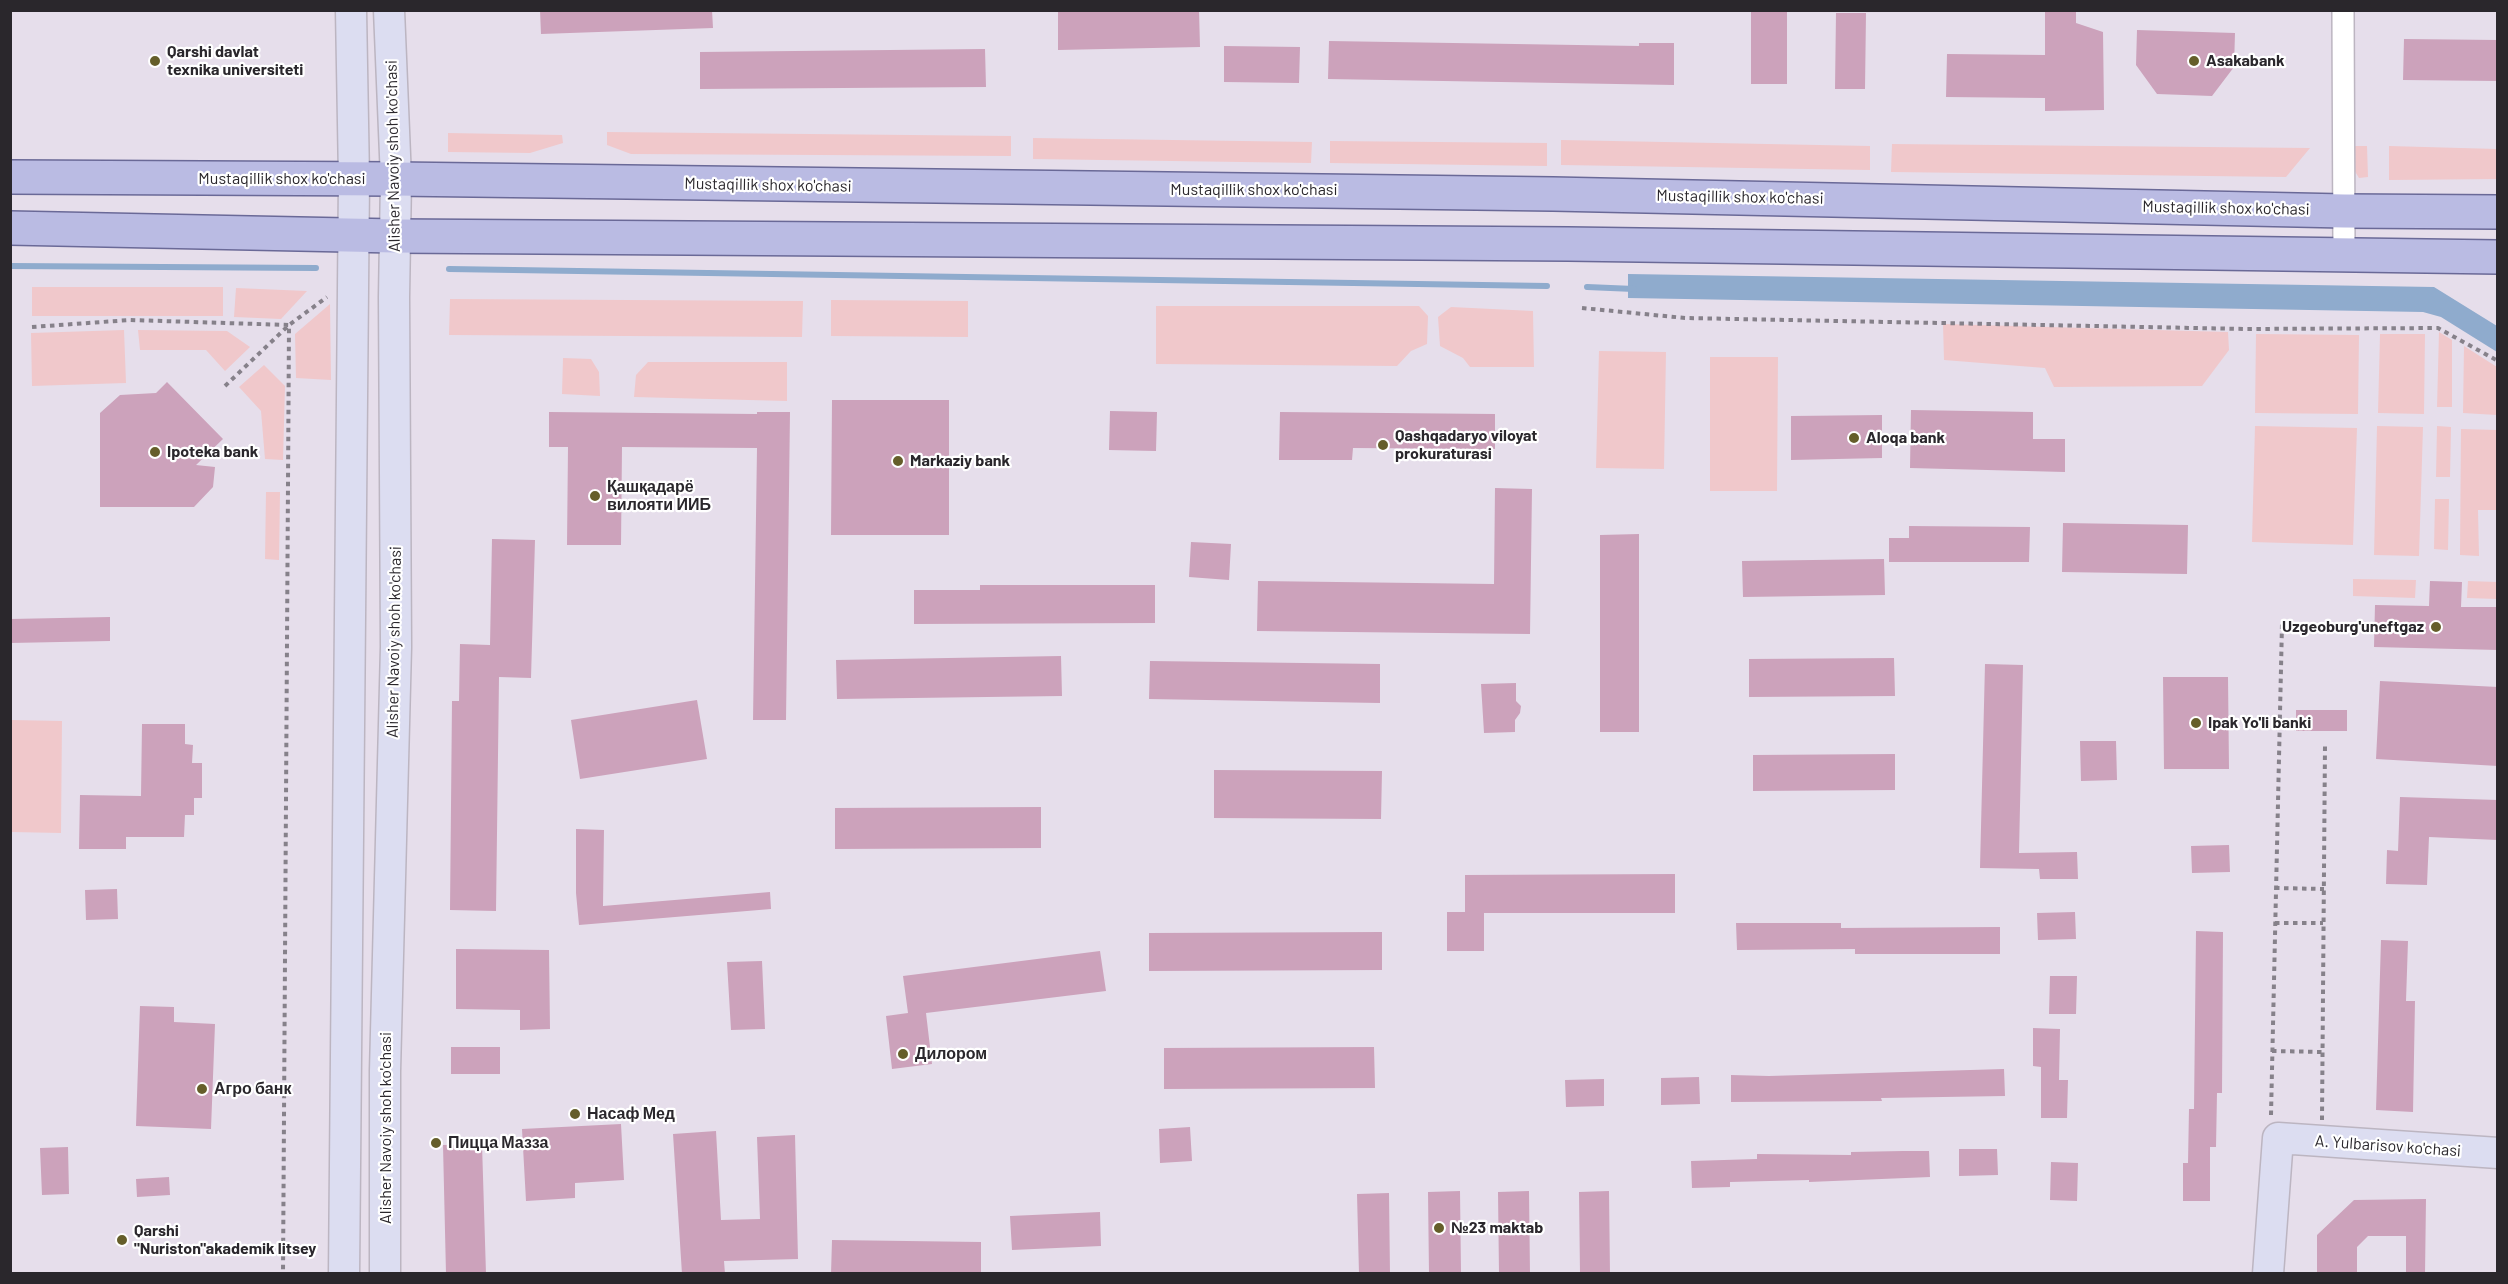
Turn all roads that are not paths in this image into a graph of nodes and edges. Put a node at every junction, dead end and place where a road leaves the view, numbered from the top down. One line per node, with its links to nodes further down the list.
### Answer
1 (351, 10): 5 (main road)
2 (389, 10): 6 (main road, Alisher Navoiy shoh ko'chasi)
3 (2343, 10): 7 (street)
4 (10, 177): 5 (main road, Mustaqillik shox ko'chasi)
5 (354, 179): 6 (main road, Mustaqillik shox ko'chasi); 10 (main road)
6 (396, 179): 7 (main road, Mustaqillik shox ko'chasi); 11 (main road, Alisher Navoiy shoh ko'chasi)
7 (2344, 211): 8 (main road, Mustaqillik shox ko'chasi); 12 (street)
8 (2498, 212)
9 (10, 228): 10 (main road)
10 (353, 235): 11 (main road); 15 (main road)
11 (395, 236): 12 (main road); 16 (main road, Alisher Navoiy shoh ko'chasi)
12 (2344, 255): 13 (main road)
13 (2498, 257)
14 (2498, 1153): 17 (main road, A. Yulbarisov ko'chasi)
15 (344, 1274)
16 (385, 1274)
17 (2268, 1274)

